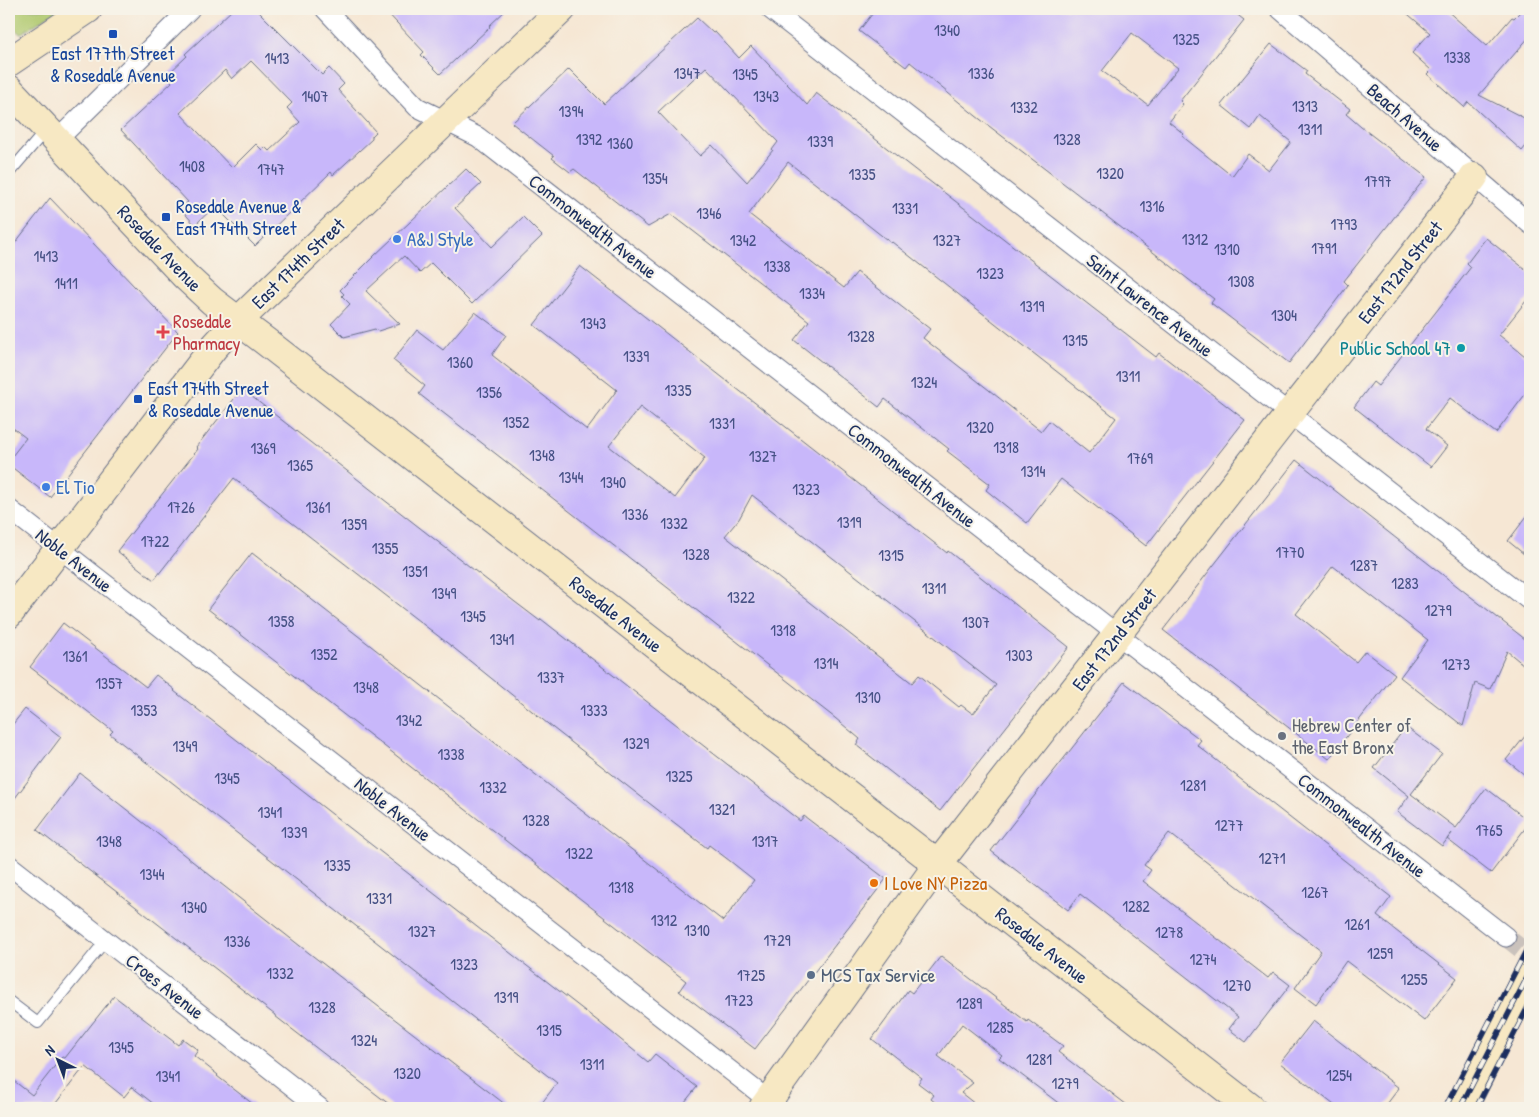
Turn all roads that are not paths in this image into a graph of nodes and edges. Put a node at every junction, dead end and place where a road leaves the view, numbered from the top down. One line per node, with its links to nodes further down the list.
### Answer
1 (88, 9): 7 (street)
2 (190, 9): 10 (street)
3 (325, 9): 9 (street, Commonwealth Avenue)
4 (562, 9): 9 (street, East 174th Street)
5 (770, 9): 15 (street, Saint Lawrence Avenue)
6 (1280, 9): 12 (street, Beach Avenue)
7 (9, 62)
8 (9, 89): 10 (street, Rosedale Avenue)
9 (445, 121): 14 (street, East 174th Street); 20 (street, Commonwealth Avenue)
10 (51, 135): 11 (lane); 14 (street, Rosedale Avenue)
11 (10, 169)
12 (1474, 177): 13 (street, Beach Avenue); 15 (street, East 172nd Street)
13 (1530, 224)
14 (238, 321): 17 (street, East 174th Street); 21 (street, Rosedale Avenue)
15 (1289, 414): 18 (street, Saint Lawrence Avenue); 20 (street, East 172nd Street)
16 (9, 509): 17 (street, Noble Avenue)
17 (58, 548): 19 (street, East 174th Street); 27 (street, Noble Avenue)
18 (1530, 601)
19 (9, 614)
20 (1117, 635): 21 (street, East 172nd Street); 23 (street, Commonwealth Avenue)
21 (938, 864): 27 (street, East 172nd Street); 29 (street, Rosedale Avenue)
22 (9, 865): 24 (street, Croes Avenue)
23 (1506, 938)
24 (106, 940): 26 (lane); 28 (street, Croes Avenue)
25 (1530, 975): 30 (street)
26 (9, 1001)
27 (770, 1106)
28 (320, 1108)
29 (1251, 1108)
30 (1463, 1108)

